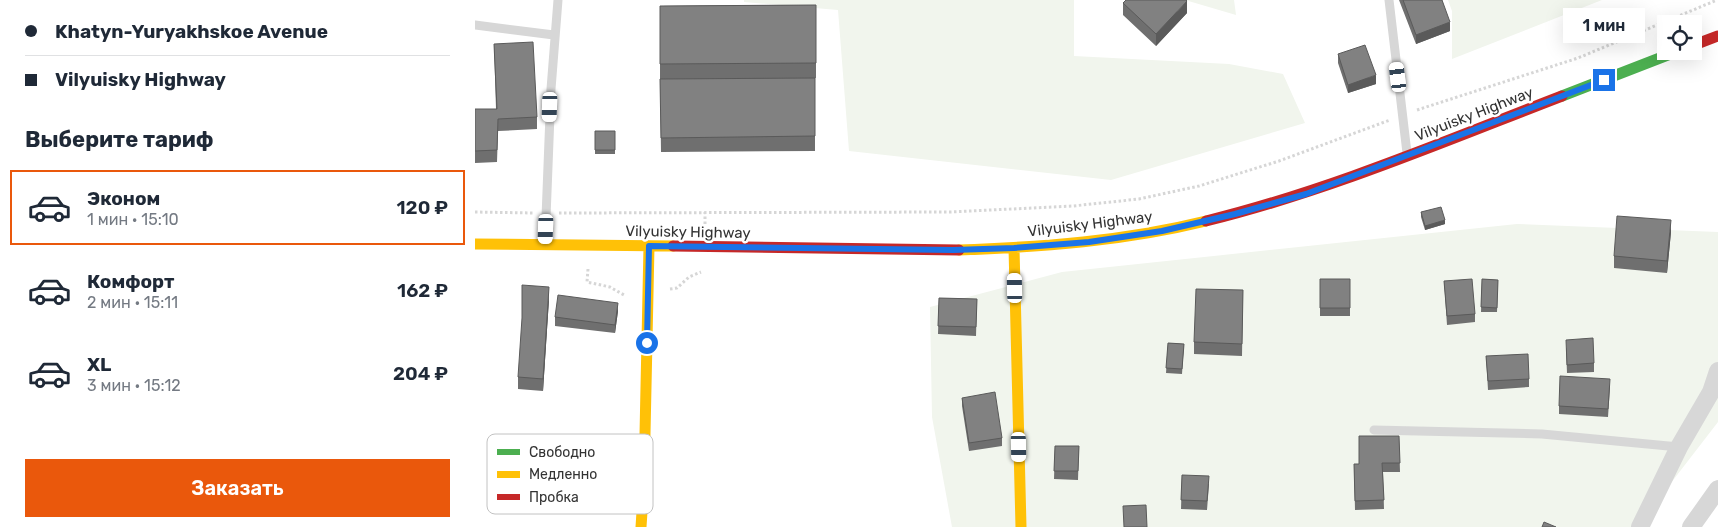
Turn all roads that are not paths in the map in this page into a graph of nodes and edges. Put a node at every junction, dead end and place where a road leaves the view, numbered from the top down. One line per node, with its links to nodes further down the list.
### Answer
1 (558, 0): 4 (lane)
2 (1389, 0): 8 (lane)
3 (475, 26): 4 (lane)
4 (554, 35): 10 (lane)
5 (1718, 36): 6 (main road)
6 (1702, 42)
7 (1657, 59): 8 (main road, Vilyuisky Highway)
8 (1407, 156): 12 (main road, Vilyuisky Highway)
9 (475, 244): 10 (main road, Vilyuisky Highway)
10 (545, 245): 11 (main road, Vilyuisky Highway)
11 (649, 246): 12 (main road, Vilyuisky Highway); 15 (main road)
12 (1014, 248): 20 (main road)
13 (1718, 371): 16 (street)
14 (1374, 430): 16 (lane)
15 (645, 434)
16 (1679, 447): 21 (street)
17 (1718, 489): 22 (street)
18 (642, 514): 19 (main road)
19 (641, 527)
20 (1021, 527)
21 (1640, 527)
22 (1691, 527)

